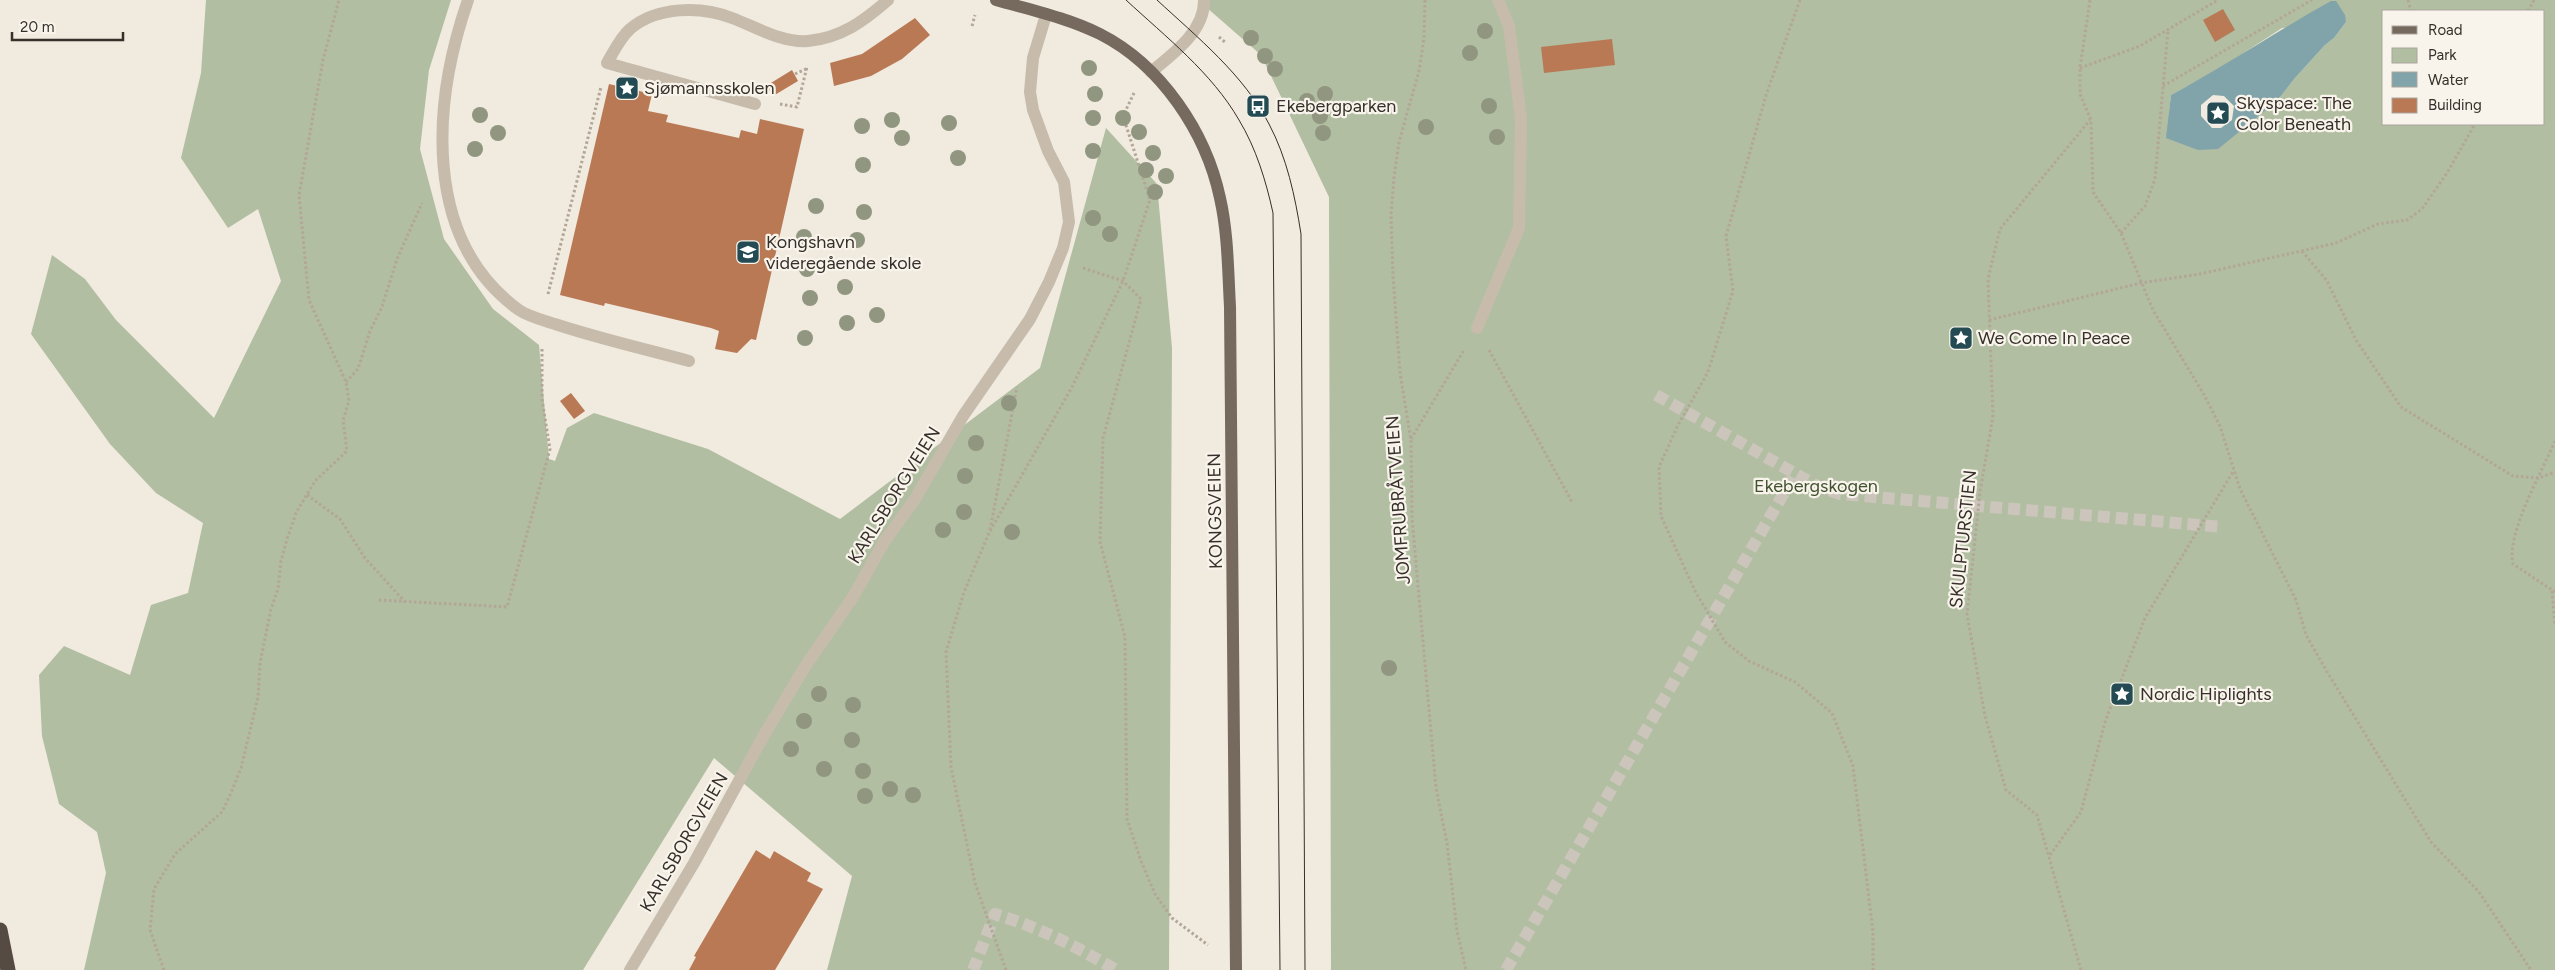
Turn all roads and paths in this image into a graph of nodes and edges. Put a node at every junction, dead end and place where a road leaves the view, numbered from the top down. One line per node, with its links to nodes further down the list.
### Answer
1 (339, 0): 36 (path)
2 (468, 0): 31 (street)
3 (888, 0): 14 (street)
4 (996, 0): 12 (main road, KONGSVEIEN)
5 (1204, 0): 17 (street)
6 (1426, 0): 37 (path, JOMFRUBRÅTVEIEN)
7 (1498, 0): 33 (street)
8 (1800, 0): 58 (path)
9 (2090, 0): 16 (path)
10 (2217, 0): 13 (path)
11 (2312, 0): 20 (path)
12 (1046, 15): 17 (main road, KONGSVEIEN); 28 (street, KARLSBORGVEIEN)
13 (2168, 30): 16 (path); 20 (path)
14 (607, 63): 22 (street); 31 (path)
15 (806, 68): 18 (path)
16 (2080, 68): 23 (path)
17 (1151, 72): 29 (path); 56 (main road, KONGSVEIEN)
18 (795, 74)
19 (802, 82): 21 (path)
20 (2163, 86): 26 (path)
21 (772, 102)
22 (754, 104)
23 (2091, 120): 26 (path); 32 (path, SKULPTURSTIEN)
24 (2474, 125): 27 (path)
25 (421, 204): 36 (path)
26 (2121, 233): 30 (path)
27 (2302, 251): 30 (path); 41 (path)
28 (1058, 260): 29 (path); 54 (street, KARLSBORGVEIEN)
29 (1123, 281): 44 (path); 51 (path)
30 (2141, 283): 32 (path); 39 (path)
31 (542, 319): 34 (street); 47 (path)
32 (1989, 320): 49 (path, SKULPTURSTIEN)
33 (1477, 328): 37 (path); 43 (path)
34 (689, 361)
35 (1019, 377): 44 (path)
36 (346, 382): 42 (path)
37 (1411, 440): 57 (path, JOMFRUBRÅTVEIEN)
38 (2555, 441): 41 (path)
39 (2234, 470): 49 (path); 60 (path)
40 (2555, 472): 41 (path)
41 (2539, 478): 45 (path)
42 (307, 495): 47 (path); 53 (path)
43 (1572, 502)
44 (989, 533): 55 (path)
45 (2553, 591): 48 (path)
46 (379, 600): 47 (path)
47 (405, 602)
48 (2555, 623)
49 (2050, 856): 59 (path, SKULPTURSTIEN)
50 (0, 930): 52 (highway)
51 (1208, 945)
52 (8, 970)
53 (164, 970)
54 (630, 970)
55 (1006, 970)
56 (1236, 970)
57 (1466, 970)
58 (1873, 970)
59 (2082, 970)
60 (2531, 970)

